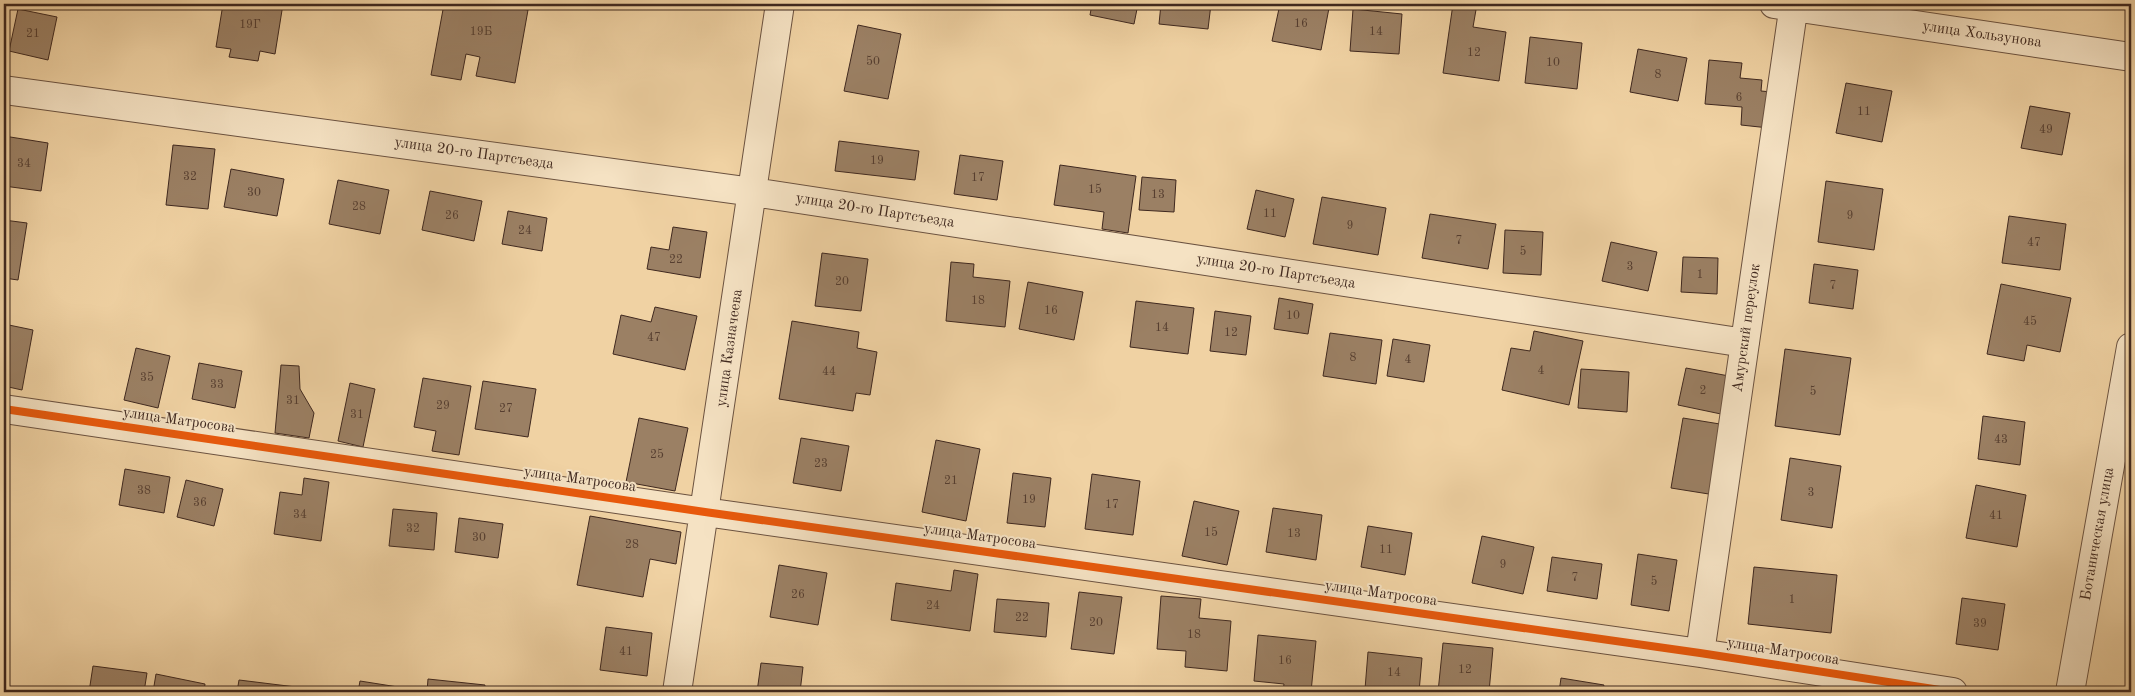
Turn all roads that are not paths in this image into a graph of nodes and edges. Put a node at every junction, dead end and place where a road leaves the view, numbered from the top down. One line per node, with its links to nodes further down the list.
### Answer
1 (780, 4): 5 (street, улица Казначеева)
2 (1787, 5): 3 (street, улица Хользунова); 6 (street, Амурский переулок)
3 (2131, 57)
4 (4, 90): 5 (street, улица 20-го Партсъезда)
5 (753, 192): 6 (street, улица 20-го Партсъезда); 9 (street, улица Казначеева)
6 (1745, 343): 10 (street, Амурский переулок)
7 (2131, 347): 13 (street, Ботаническая улица)
8 (4, 409): 9 (street, улица Матросова)
9 (705, 512): 10 (street, улица Матросова); 11 (street, улица Казначеева)
10 (1700, 653): 12 (street, улица Матросова)
11 (677, 692)
12 (1953, 692)
13 (2070, 692)

